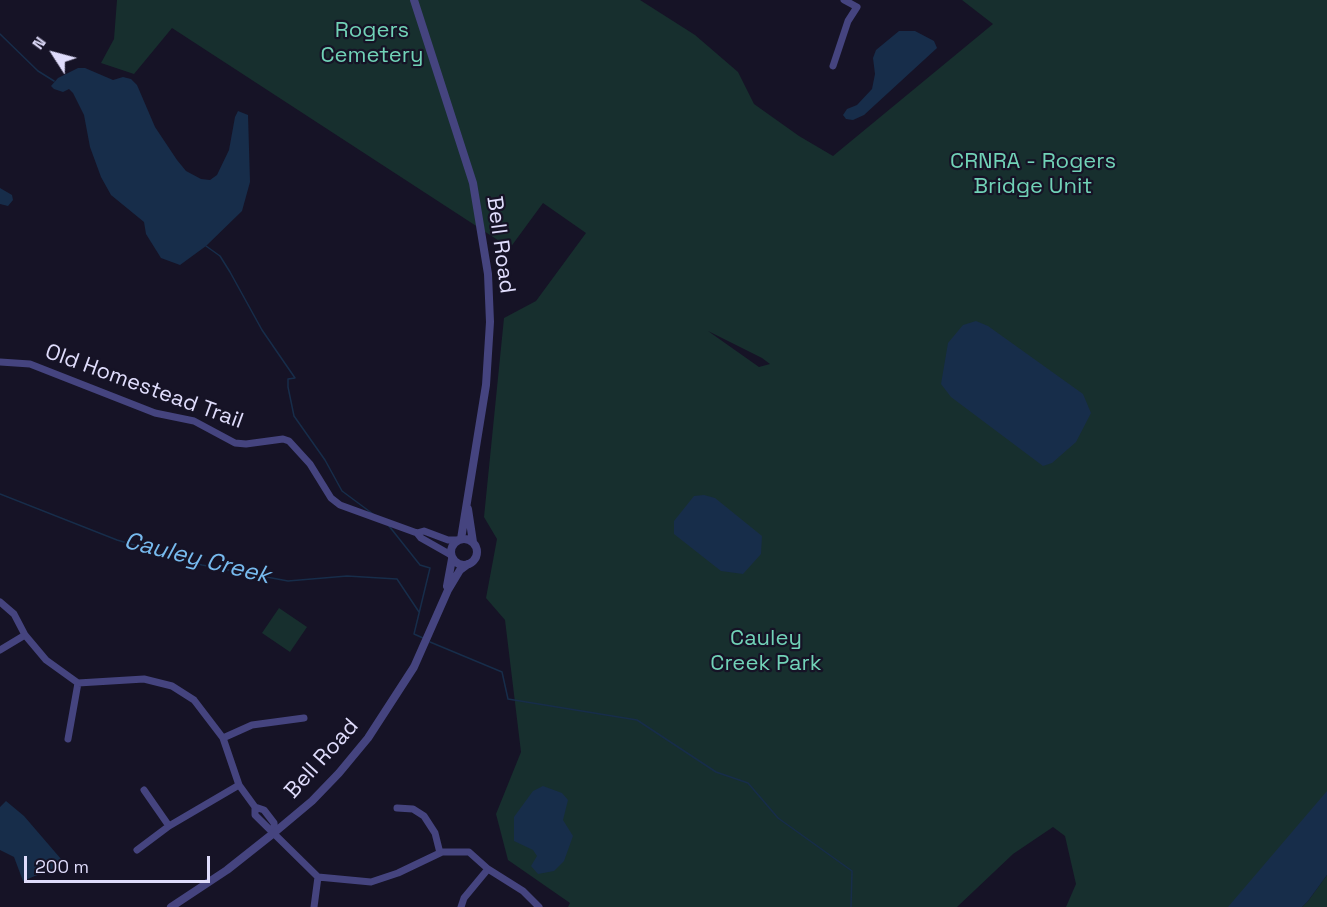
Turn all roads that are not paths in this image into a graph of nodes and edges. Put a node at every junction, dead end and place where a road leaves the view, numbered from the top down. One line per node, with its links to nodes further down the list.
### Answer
1 (414, 0): 5 (street, Bell Road)
2 (844, 0): 3 (street)
3 (833, 66)
4 (0, 362): 6 (street, Old Homestead Trail)
5 (467, 502): 7 (street, Bell Road); 8 (street, Bell Road)
6 (417, 533): 7 (street); 9 (street)
7 (459, 539): 8 (street); 9 (street, Bell Road)
8 (473, 542): 10 (street, Bell Road)
9 (451, 557): 10 (street); 11 (street, Bell Road)
10 (468, 564): 11 (street, Bell Road)
11 (448, 590): 23 (street, Bell Road)
12 (0, 602): 13 (street)
13 (25, 635): 14 (street); 15 (street)
14 (0, 650)
15 (78, 683): 17 (street); 18 (street)
16 (304, 718): 17 (street)
17 (223, 738): 19 (street)
18 (68, 739)
19 (239, 785): 22 (street); 23 (street)
20 (144, 790): 22 (street)
21 (397, 808): 25 (street)
22 (169, 826): 24 (street)
23 (275, 832): 27 (street); 28 (street, Bell Road)
24 (136, 850)
25 (440, 853): 26 (street); 27 (street)
26 (488, 869): 30 (street); 31 (street)
27 (318, 877): 29 (street)
28 (171, 907)
29 (314, 907)
30 (461, 907)
31 (539, 907)

